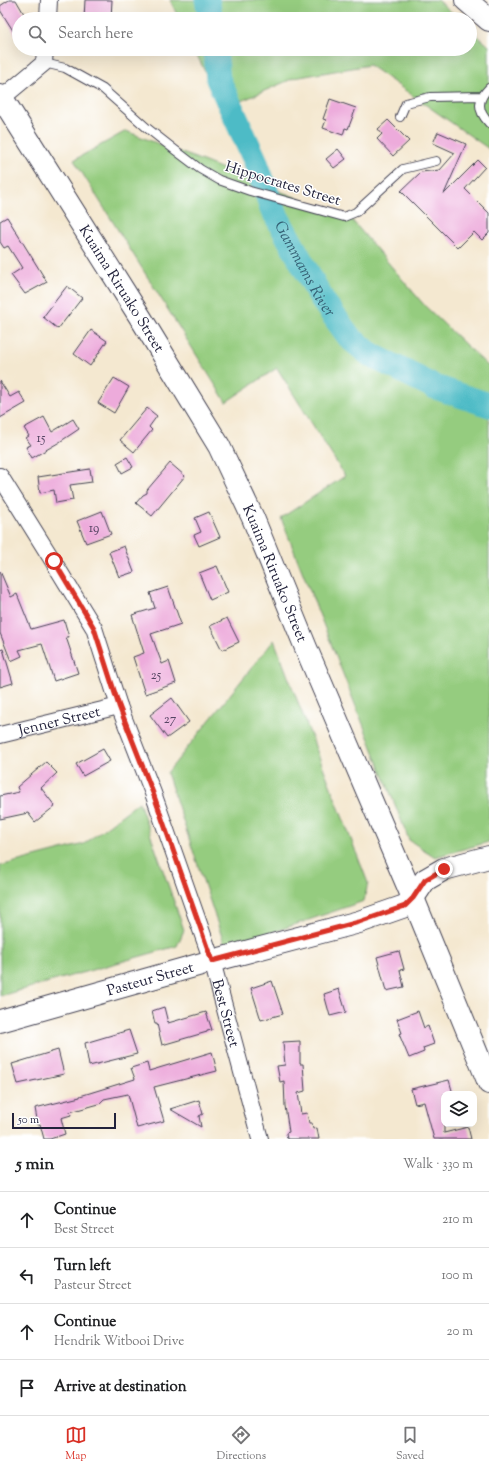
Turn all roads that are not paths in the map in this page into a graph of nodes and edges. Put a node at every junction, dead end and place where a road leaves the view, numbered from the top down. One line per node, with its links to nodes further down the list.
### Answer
1 (49, 0): 3 (street)
2 (466, 0): 4 (street)
3 (48, 12)
4 (489, 20)
5 (44, 56): 8 (street); 11 (lane, Hippocrates Street)
6 (489, 88): 7 (lane)
7 (482, 96): 9 (lane); 10 (lane)
8 (1, 97): 16 (street, Kuaima Riruako Street)
9 (400, 117)
10 (489, 123)
11 (436, 161)
12 (0, 476): 13 (street, Best Street)
13 (119, 706): 14 (street, Jenner Street); 17 (street, Best Street)
14 (0, 735)
15 (489, 857): 16 (street)
16 (413, 898): 17 (street, Pasteur Street); 19 (street, Kuaima Riruako Street)
17 (212, 961): 18 (street, Pasteur Street); 20 (street, Best Street)
18 (0, 1021)
19 (489, 1083)
20 (260, 1139)

